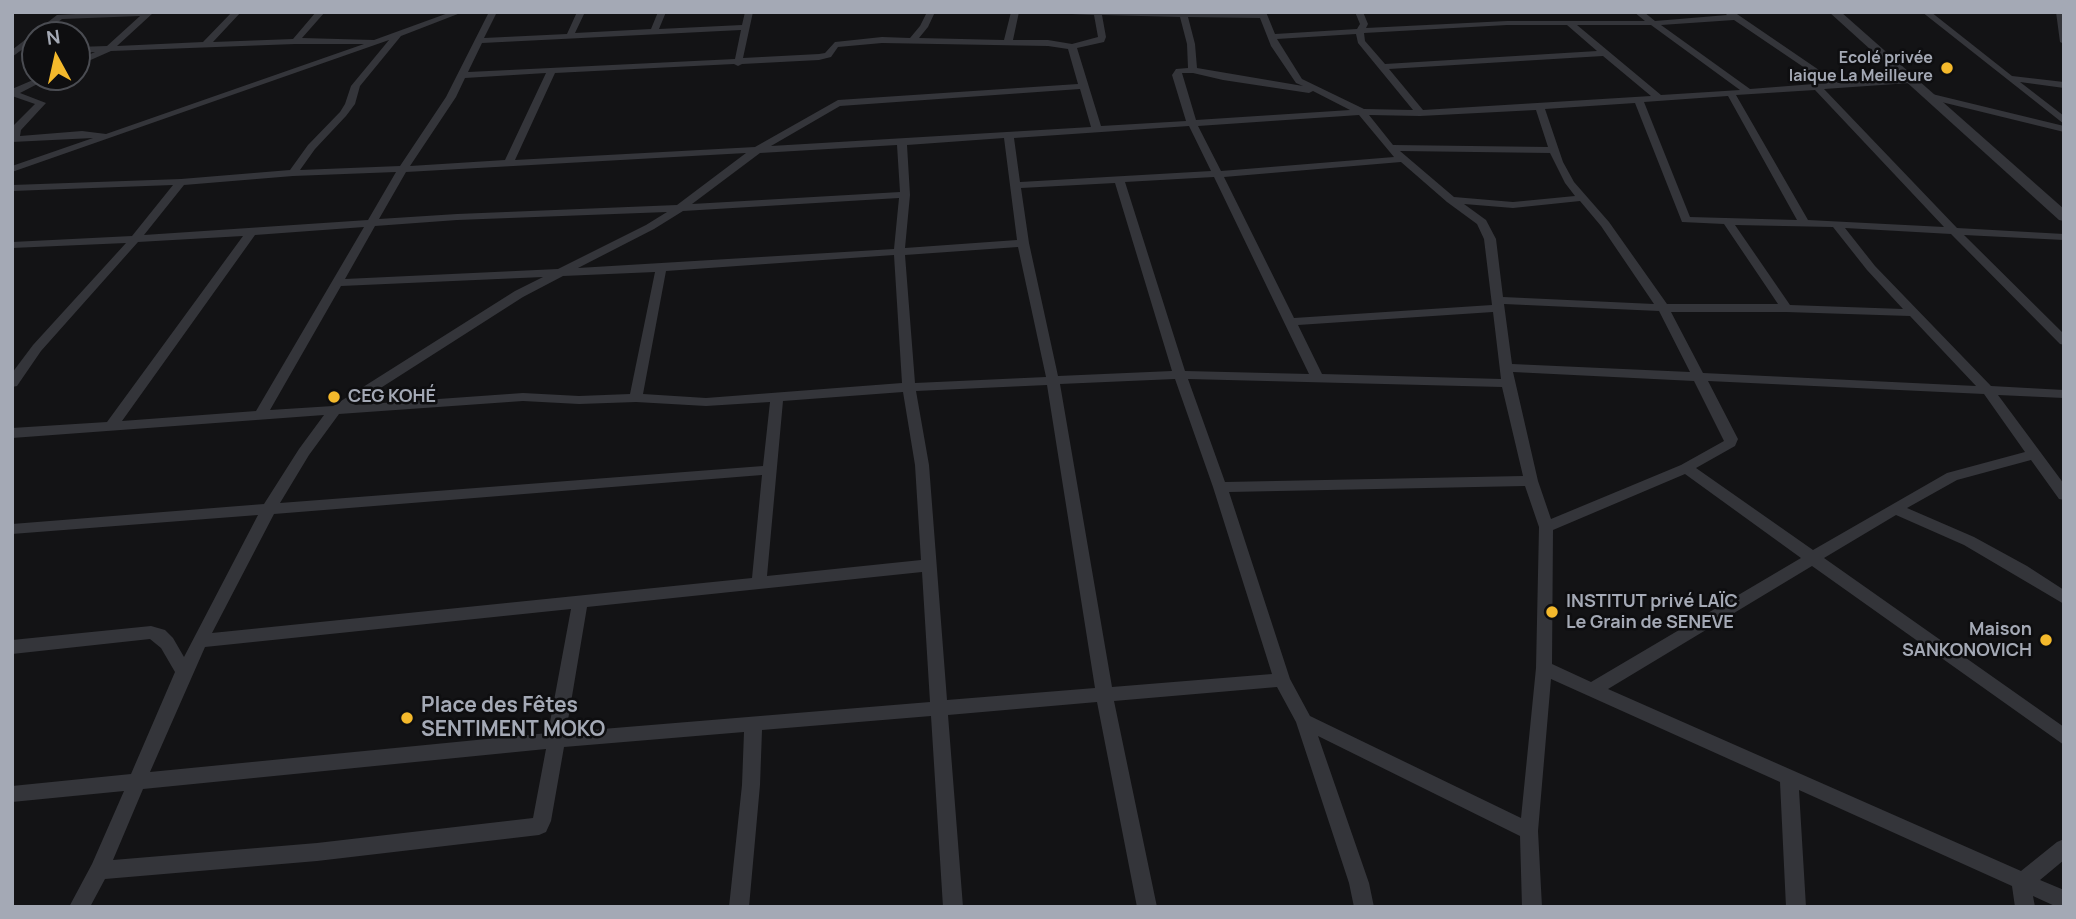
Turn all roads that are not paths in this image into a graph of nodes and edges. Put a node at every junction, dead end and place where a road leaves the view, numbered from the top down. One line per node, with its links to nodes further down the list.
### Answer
1 (237, 12): 38 (street)
2 (321, 12): 33 (street)
3 (459, 12): 29 (street)
4 (493, 12): 35 (street)
5 (581, 12): 30 (street)
6 (662, 12): 28 (street)
7 (749, 12): 26 (street)
8 (931, 12): 32 (street)
9 (1015, 12): 36 (street)
10 (1071, 12): 18 (street)
11 (1359, 12): 27 (street)
12 (1527, 12): 23 (street)
13 (1638, 12): 24 (street)
14 (1834, 12): 50 (street)
15 (1926, 12): 49 (street)
16 (2060, 12): 37 (street)
17 (149, 13): 22 (street); 40 (street)
18 (1098, 13): 19 (street); 39 (street)
19 (1184, 14): 20 (street); 46 (street)
20 (1263, 14): 31 (street)
21 (1731, 14): 24 (street); 53 (street)
22 (55, 21)
23 (1537, 23): 25 (street); 27 (street)
24 (1654, 23): 25 (street); 57 (street)
25 (1570, 24): 42 (street)
26 (745, 27): 28 (street); 44 (street)
27 (1360, 31): 31 (street); 45 (street)
28 (654, 32): 30 (street)
29 (398, 35): 34 (street); 80 (street)
30 (570, 36): 35 (street)
31 (1271, 37): 55 (street)
32 (914, 39): 36 (street); 44 (street)
33 (295, 41): 34 (street); 38 (street)
34 (382, 41): 70 (street)
35 (478, 41): 48 (street)
36 (1008, 41): 39 (street)
37 (2064, 42)
38 (206, 44): 40 (street)
39 (1072, 47): 52 (street)
40 (109, 49): 41 (street); 43 (street)
41 (91, 50)
42 (1604, 52): 45 (street); 60 (street)
43 (91, 57)
44 (738, 63): 47 (street)
45 (1382, 67): 64 (street)
46 (1193, 70): 55 (street); 66 (street)
47 (551, 72): 48 (street); 77 (street)
48 (463, 75): 79 (street)
49 (2006, 78): 51 (street); 65 (street)
50 (1910, 80): 53 (street); 59 (street)
51 (2064, 85)
52 (1082, 86): 68 (street); 74 (street)
53 (1837, 86): 54 (street)
54 (1818, 88): 57 (street); 95 (street)
55 (1317, 91): 63 (street)
56 (12, 93): 71 (street)
57 (1750, 93): 58 (street)
58 (1731, 94): 60 (street); 92 (street)
59 (1928, 96): 67 (street); 90 (street)
60 (1659, 98): 61 (street)
61 (1638, 100): 62 (street); 91 (street)
62 (1540, 107): 64 (street); 75 (street)
63 (1362, 112): 64 (street); 66 (street); 73 (street)
64 (1420, 113)
65 (2064, 121)
66 (1192, 123): 68 (street); 81 (street)
67 (2064, 129)
68 (1097, 130): 69 (street)
69 (1009, 136): 72 (street); 84 (street)
70 (109, 137): 71 (street); 78 (street)
71 (13, 139)
72 (902, 142): 74 (street); 86 (street)
73 (1390, 148): 75 (street); 76 (street)
74 (757, 150): 77 (street); 89 (street)
75 (1553, 150): 87 (street)
76 (1403, 159): 81 (street); 88 (street)
77 (509, 162): 79 (street)
78 (12, 169)
79 (403, 169): 80 (street); 93 (street)
80 (293, 173): 83 (street)
81 (1219, 174): 82 (street); 109 (street)
82 (1119, 180): 84 (street); 112 (street)
83 (181, 182): 85 (street); 98 (street)
84 (1015, 185): 99 (street)
85 (12, 188)
86 (905, 195): 89 (street); 101 (street)
87 (1583, 198): 88 (street); 106 (street)
88 (1451, 200): 105 (street)
89 (680, 208): 93 (street); 103 (street)
90 (2064, 217)
91 (1727, 221): 92 (street); 107 (street)
92 (1804, 223): 94 (street)
93 (373, 224): 96 (street); 104 (street)
94 (1836, 224): 95 (street); 108 (street)
95 (1952, 229): 97 (street); 110 (street)
96 (252, 232): 98 (street); 124 (street)
97 (2064, 237)
98 (135, 239): 100 (street); 116 (street)
99 (1023, 243): 101 (street); 115 (street)
100 (12, 245)
101 (899, 253): 102 (street); 117 (street)
102 (661, 268): 103 (street); 121 (street)
103 (565, 272): 104 (street); 122 (street)
104 (338, 283): 123 (street)
105 (1497, 304): 106 (street); 109 (street); 111 (street)
106 (1663, 308): 107 (street); 114 (street)
107 (1786, 308): 108 (street)
108 (1913, 313): 118 (street)
109 (1291, 322): 113 (street)
110 (2064, 341)
111 (1508, 375): 113 (street); 114 (street); 129 (street)
112 (1180, 376): 113 (street); 115 (street); 130 (street)
113 (1317, 377)
114 (1702, 379): 118 (street); 127 (street)
115 (1053, 381): 117 (street); 147 (street)
116 (12, 383)
117 (909, 387): 120 (street); 137 (street)
118 (1988, 391): 119 (street); 126 (street)
119 (2064, 394)
120 (777, 395): 121 (street); 128 (street)
121 (636, 398): 122 (street)
122 (333, 412): 123 (street); 132 (street)
123 (261, 415): 124 (street)
124 (112, 425): 125 (street)
125 (12, 433)
126 (2033, 455): 131 (street); 133 (street)
127 (1686, 468): 134 (street); 136 (street)
128 (768, 470): 132 (street); 138 (street)
129 (1531, 481): 130 (street); 134 (street)
130 (1220, 487): 145 (street)
131 (2064, 495)
132 (270, 507): 135 (street); 141 (street)
133 (1897, 509): 136 (street); 139 (street)
134 (1546, 527): 143 (street)
135 (12, 529)
136 (1812, 559): 146 (street); 151 (street)
137 (929, 565): 138 (street); 148 (street)
138 (759, 583): 140 (street)
139 (2064, 598)
140 (580, 601): 141 (street); 152 (street)
141 (200, 641): 144 (street)
142 (12, 647): 144 (street)
143 (1544, 668): 146 (street); 156 (street)
144 (184, 672): 154 (street)
145 (1282, 680): 147 (street); 149 (street)
146 (1595, 688): 153 (street)
147 (1104, 693): 148 (street); 164 (street)
148 (940, 706): 150 (street); 163 (street)
149 (1304, 721): 156 (street); 165 (street)
150 (753, 722): 152 (street); 162 (street)
151 (2064, 737)
152 (556, 740): 154 (street); 158 (street)
153 (1789, 777): 159 (street); 167 (street)
154 (138, 782): 155 (street); 158 (street)
155 (12, 794)
156 (1529, 831): 166 (street)
157 (2064, 848): 159 (street)
158 (99, 870): 161 (street)
159 (2021, 883): 160 (street); 168 (street)
160 (2064, 900)
161 (79, 907)
162 (739, 907)
163 (953, 907)
164 (1147, 907)
165 (1364, 907)
166 (1532, 907)
167 (1796, 907)
168 (2025, 907)

